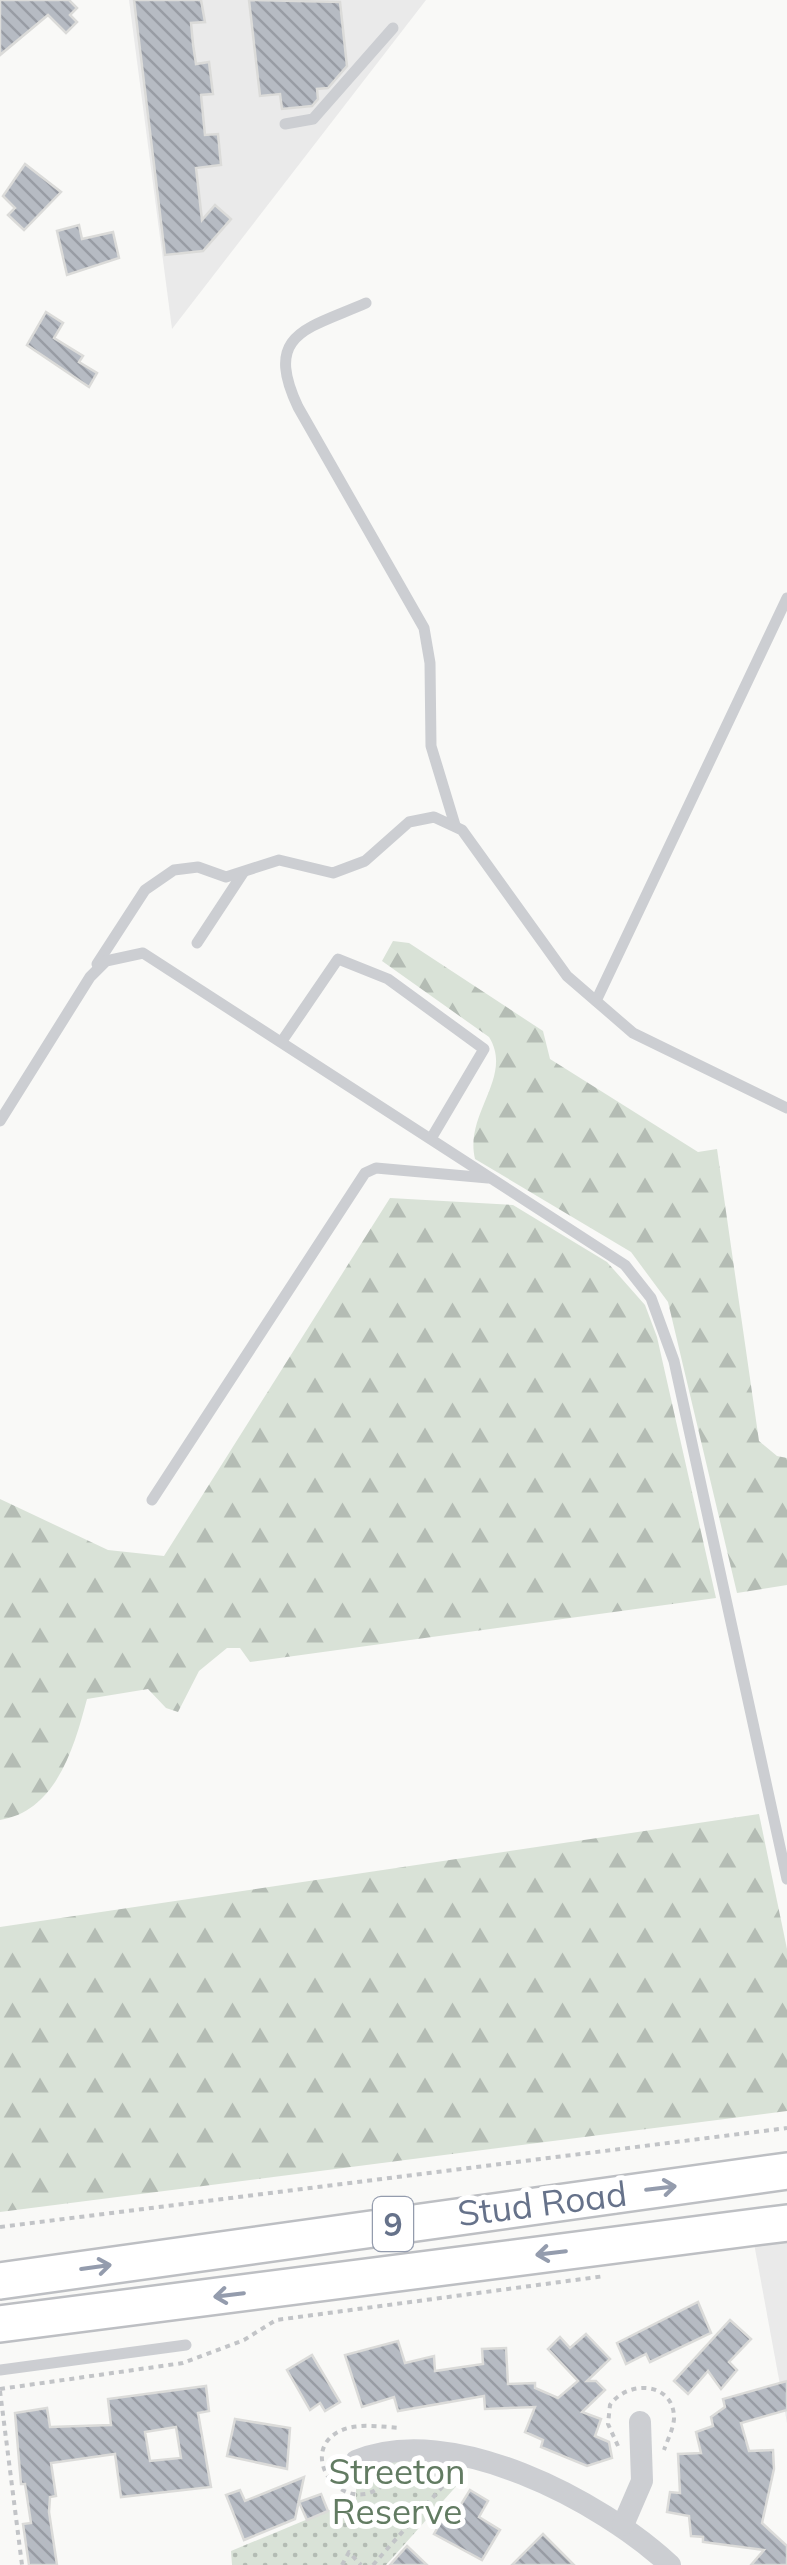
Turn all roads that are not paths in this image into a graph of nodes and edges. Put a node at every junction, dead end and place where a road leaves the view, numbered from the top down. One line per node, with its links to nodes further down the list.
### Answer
1 (393, 28): 2 (lane)
2 (284, 124)
3 (366, 304): 5 (lane)
4 (787, 598): 9 (lane)
5 (455, 825): 6 (lane); 9 (lane)
6 (243, 873): 7 (lane); 8 (lane)
7 (197, 944)
8 (90, 976): 10 (lane); 12 (lane)
9 (596, 1002): 11 (lane)
10 (282, 1041): 13 (lane); 13 (lane)
11 (787, 1108)
12 (0, 1121)
13 (432, 1137): 14 (lane)
14 (492, 1178): 15 (lane); 16 (lane)
15 (152, 1500)
16 (787, 1879)
17 (787, 2172): 19 (highway, Stud Road / 9, one-way to 17)
18 (787, 2222): 20 (highway, Stud Road / 9, one-way to 20)
19 (0, 2281)
20 (0, 2324)
21 (186, 2346): 22 (lane)
22 (0, 2370)
23 (640, 2422): 25 (street)
24 (356, 2460): 25 (street)
25 (623, 2524): 26 (street)
26 (670, 2565)

